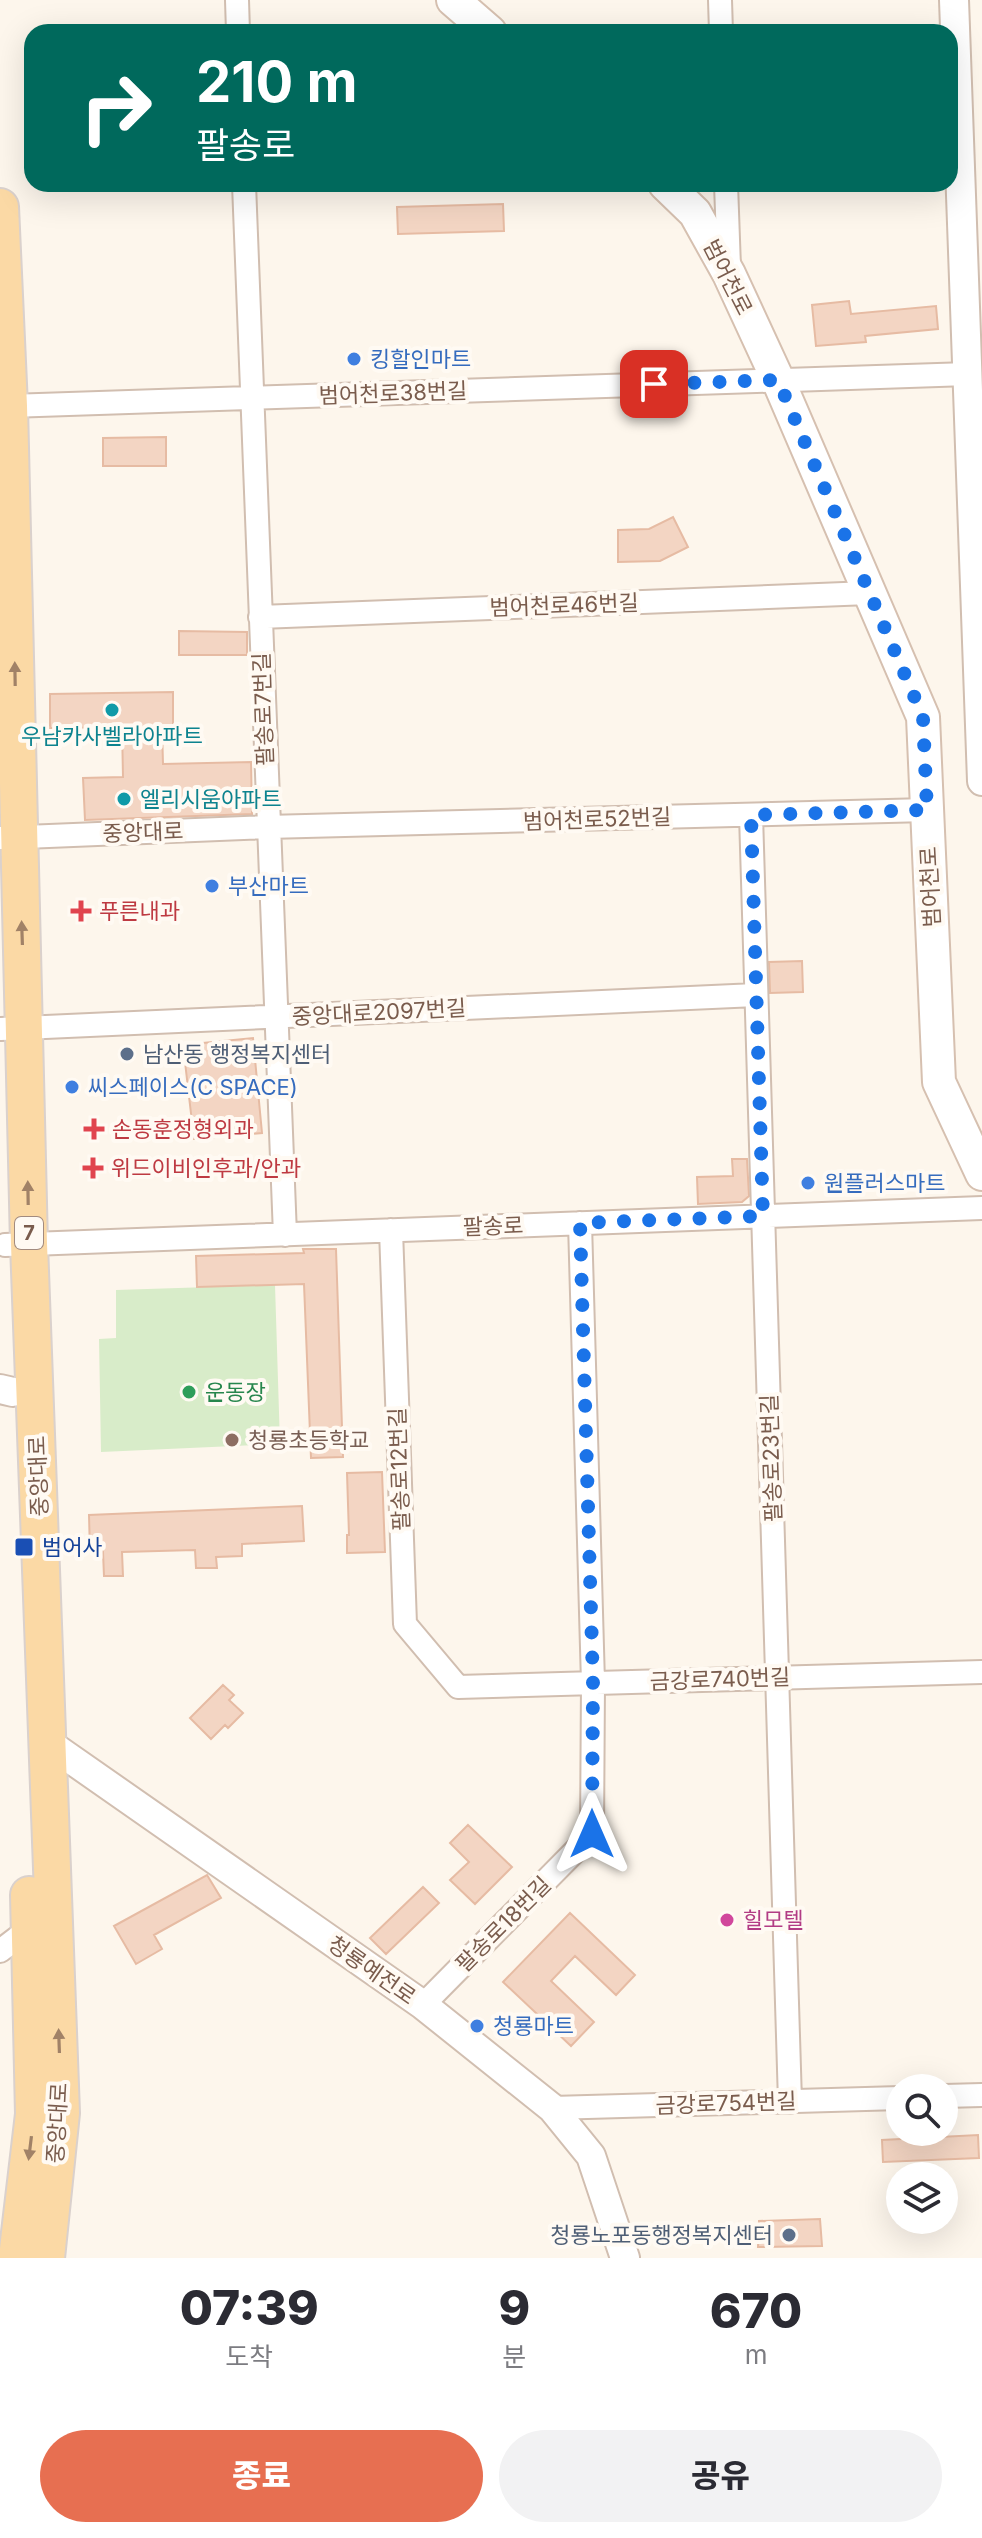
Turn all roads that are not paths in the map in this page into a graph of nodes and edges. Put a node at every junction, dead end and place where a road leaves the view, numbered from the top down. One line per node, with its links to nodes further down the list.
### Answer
1 (237, 0): 5 (street)
2 (720, 0): 7 (street)
3 (954, 0): 8 (street)
4 (458, 2): 6 (main road)
5 (238, 24)
6 (481, 24)
7 (721, 24)
8 (956, 24)
9 (958, 61): 15 (street)
10 (244, 192): 18 (street, 팔송로7번길)
11 (673, 192): 14 (main road, 범어천로)
12 (726, 192): 14 (street)
13 (0, 207): 19 (main road, 중앙대로 / 7)
14 (729, 274): 17 (main road, 범어천로)
15 (973, 288): 16 (street)
16 (968, 374): 17 (street); 22 (street)
17 (778, 380): 18 (street, 범어천로38번길); 20 (main road, 범어천로)
18 (251, 398): 19 (street, 범어천로38번길); 21 (street, 팔송로7번길)
19 (9, 406): 26 (main road, 중앙대로 / 7, one-way to 19)
20 (869, 593): 21 (street, 범어천로46번길); 23 (main road, 범어천로)
21 (260, 617): 25 (street, 팔송로7번길)
22 (982, 781)
23 (927, 810): 24 (street, 범어천로52번길); 31 (main road, 범어천로)
24 (751, 815): 25 (street, 범어천로52번길); 28 (street, 팔송로23번길)
25 (267, 827): 26 (street, 중앙대로); 29 (street, 팔송로7번길)
26 (10, 838): 30 (main road, 중앙대로 / 7, one-way to 26)
27 (0, 978): 30 (main road, 중앙대로 / 7)
28 (756, 995): 29 (street, 중앙대로2097번길); 33 (street, 팔송로23번길)
29 (276, 1017): 30 (street, 중앙대로2097번길); 36 (street, 팔송로7번길)
30 (12, 1028): 37 (main road, 중앙대로 / 7)
31 (982, 1174)
32 (982, 1208): 33 (street, 팔송로)
33 (763, 1216): 34 (street, 팔송로); 40 (street, 팔송로23번길)
34 (580, 1223): 35 (street, 팔송로); 41 (street, 팔송로18번길)
35 (391, 1230): 36 (street, 팔송로); 42 (street, 팔송로12번길)
36 (285, 1235): 37 (street, 팔송로)
37 (17, 1245): 38 (main road, 중앙대로 / 7); 43 (main road, 중앙대로 / 7)
38 (6, 1391): 44 (main road, 중앙대로 / 7)
39 (982, 1672): 40 (street, 금강로740번길)
40 (777, 1678): 41 (street, 금강로740번길); 50 (street, 팔송로23번길)
41 (593, 1683): 42 (street, 금강로740번길); 46 (street, 팔송로18번길)
42 (458, 1687)
43 (48, 1743): 46 (street, 청룡예전로); 53 (main road, 중앙대로 / 7, one-way to 43)
44 (30, 1928): 45 (street); 52 (main road, 중앙대로 / 7, one-way to 52)
45 (0, 1951)
46 (423, 2005): 51 (street, 청룡예전로)
47 (982, 2095): 48 (street)
48 (958, 2096)
49 (886, 2099): 50 (street, 금강로754번길)
50 (790, 2102): 51 (street, 금강로754번길)
51 (552, 2108): 54 (street, 청룡예전로)
52 (17, 2258)
53 (46, 2258)
54 (625, 2258)

